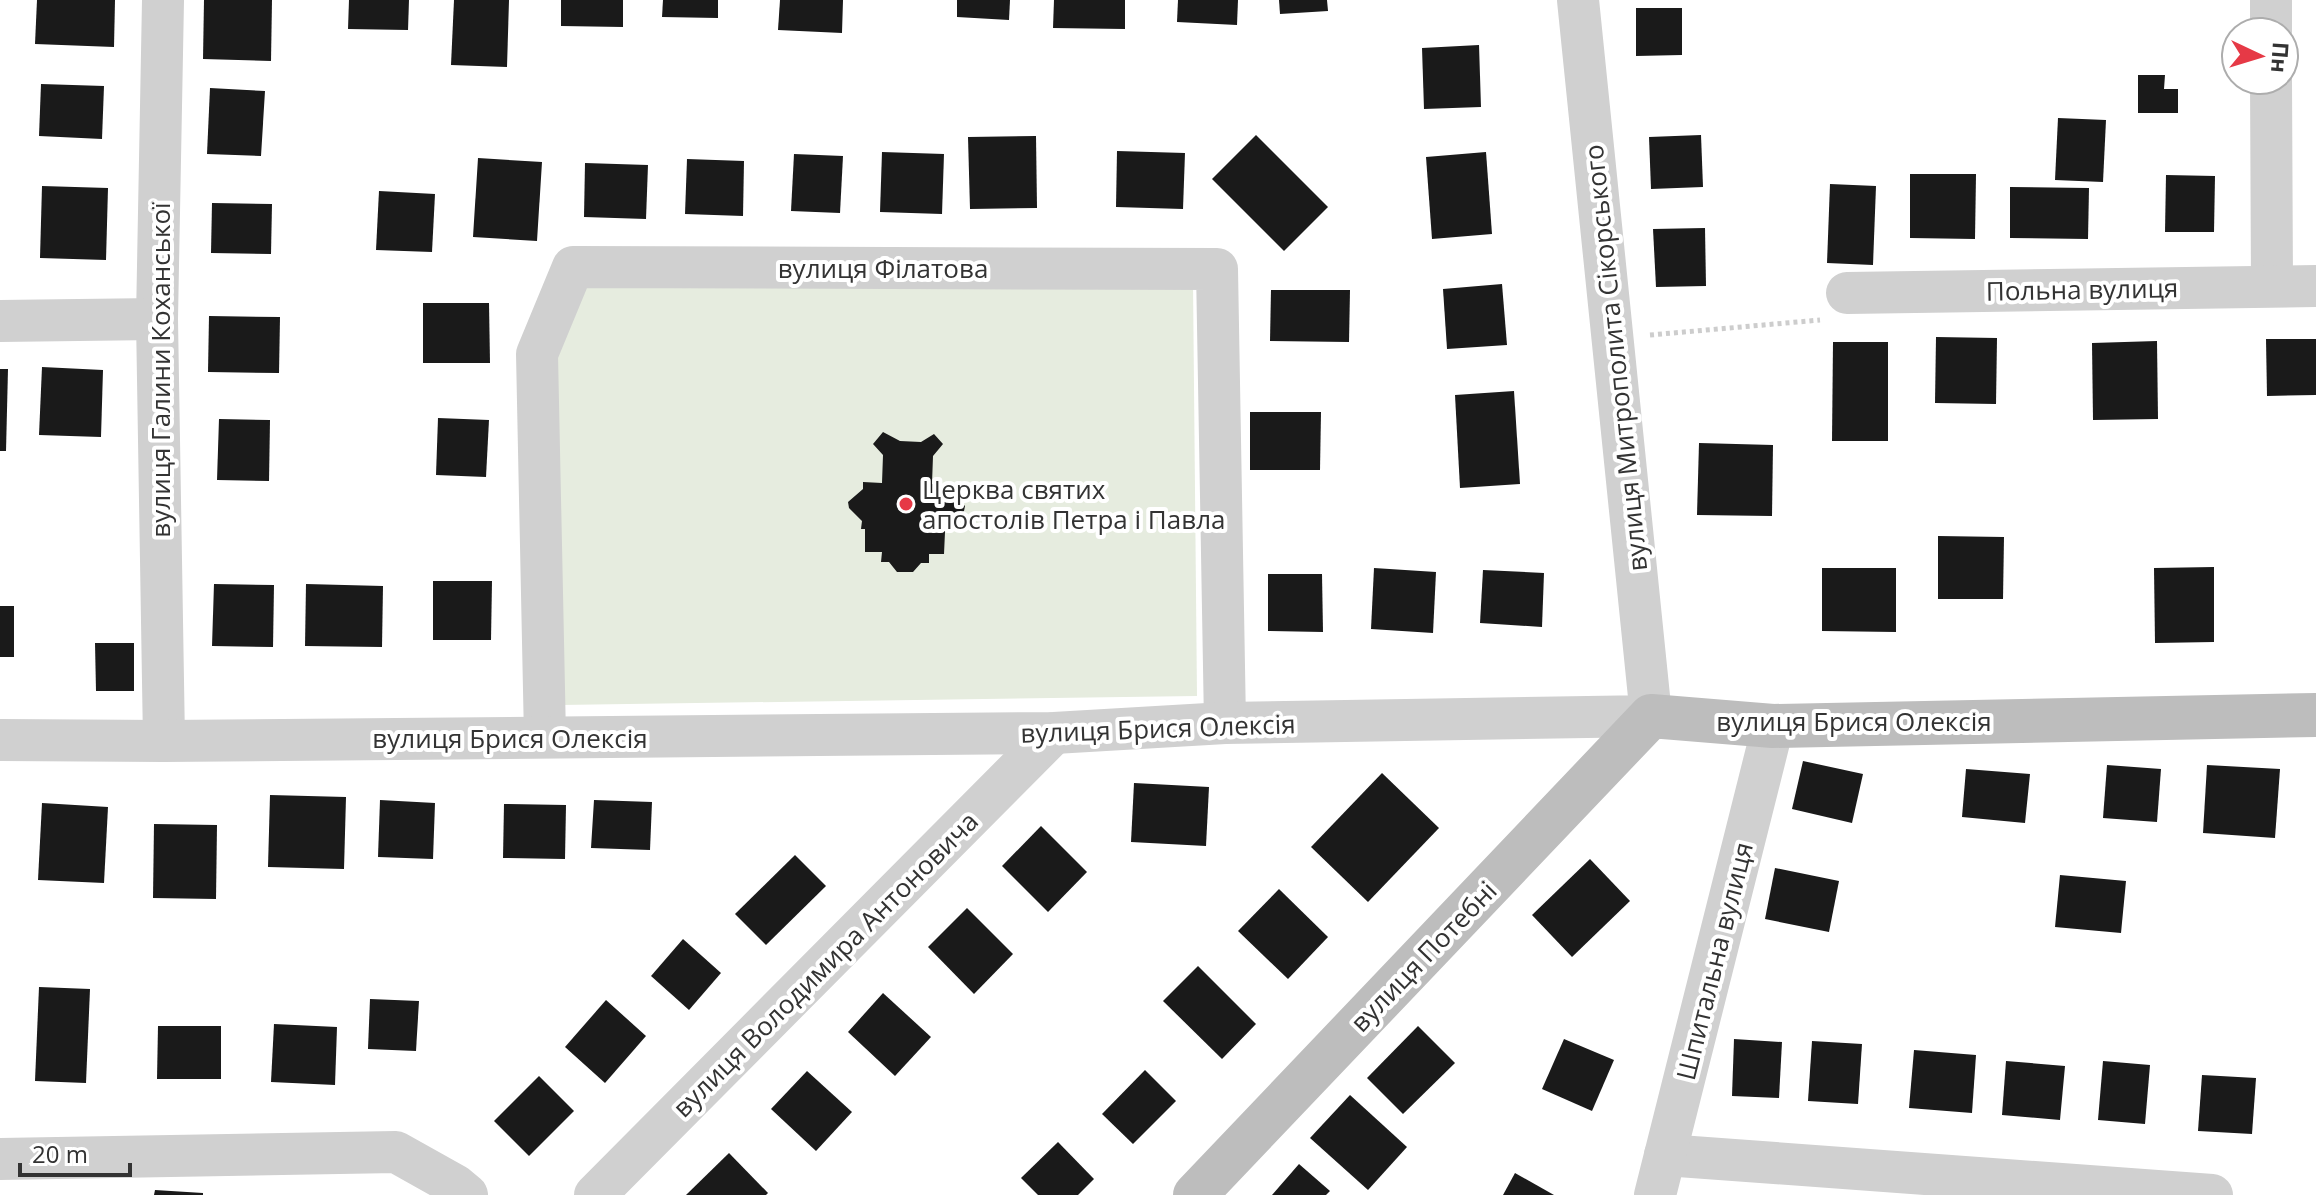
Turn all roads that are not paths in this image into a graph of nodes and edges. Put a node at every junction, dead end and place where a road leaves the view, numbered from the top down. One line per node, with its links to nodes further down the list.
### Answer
1 (163, 0): 7 (street, вулиця Галини Коханської)
2 (1578, 0): 10 (street, вулиця Митрополита Сікорського)
3 (2271, 96): 4 (street)
4 (2272, 286): 5 (street, Польна вулиця); 6 (street, Польна вулиця)
5 (2316, 286)
6 (1847, 293)
7 (157, 319): 8 (street); 16 (street, вулиця Галини Коханської)
8 (0, 321)
9 (2316, 715): 12 (street, вулиця Брися Олексія)
10 (1651, 716): 11 (street, вулиця Брися Олексія); 12 (street, вулиця Брися Олексія); 21 (street, вулиця Потебні)
11 (1225, 723): 13 (street, вулиця Брися Олексія); 14 (street, вулиця Філатова)
12 (1773, 726): 17 (street, Шпитальна вулиця)
13 (1054, 733): 14 (street, вулиця Брися Олексія); 20 (street, вулиця Володимира Антоновича)
14 (545, 737): 16 (street, вулиця Брися Олексія)
15 (0, 740): 16 (street, вулиця Брися Олексія)
16 (164, 741)
17 (1665, 1155): 22 (street, Шпитальна вулиця); 23 (street)
18 (0, 1159): 19 (street)
19 (467, 1195)
20 (595, 1195)
21 (1195, 1195)
22 (1655, 1195)
23 (2212, 1195)

